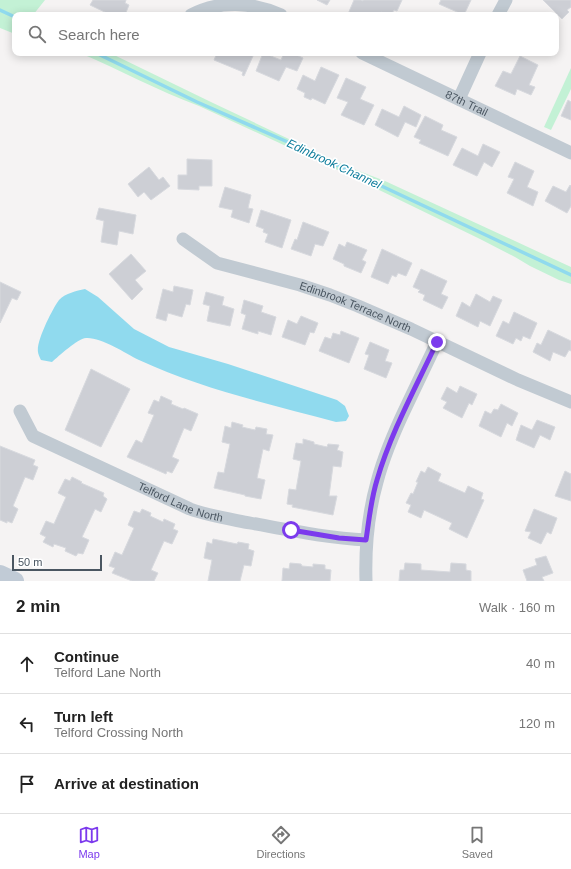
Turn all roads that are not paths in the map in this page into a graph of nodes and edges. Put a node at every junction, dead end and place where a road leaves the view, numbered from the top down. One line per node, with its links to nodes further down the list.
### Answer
1 (506, 0): 4 (street)
2 (196, 12): 3 (street)
3 (273, 12)
4 (500, 12)
5 (368, 56): 7 (street, 87th Trail)
6 (479, 56): 7 (street)
7 (459, 99): 8 (street, 87th Trail)
8 (571, 153)
9 (183, 238): 10 (street, Edinbrook Terrace North)
10 (437, 342): 11 (street, Edinbrook Terrace North); 13 (street)
11 (571, 402)
12 (20, 411): 13 (street, Telford Lane North)
13 (366, 540): 16 (street)
14 (0, 574): 15 (main road)
15 (15, 581)
16 (366, 581)

